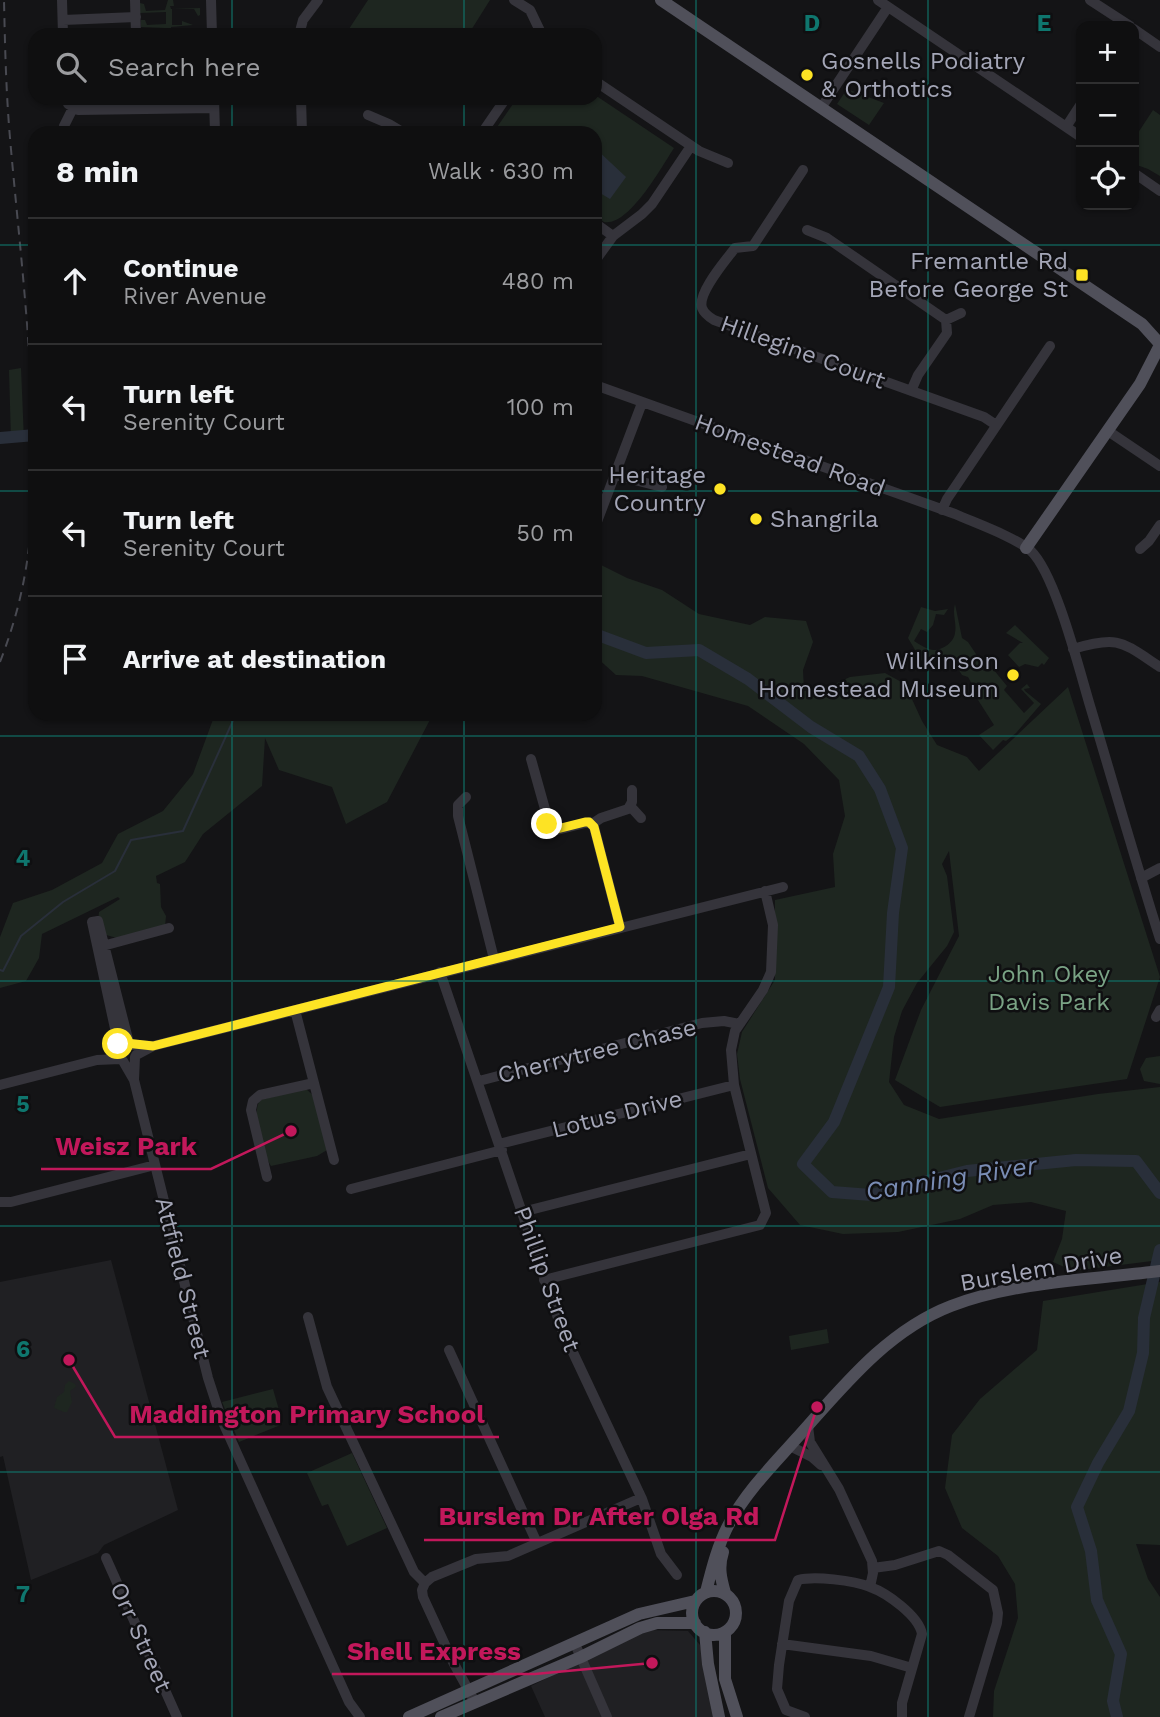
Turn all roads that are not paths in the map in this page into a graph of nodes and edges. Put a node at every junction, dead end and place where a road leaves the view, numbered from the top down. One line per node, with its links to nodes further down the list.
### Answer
1 (62, 0): 11 (street)
2 (135, 0): 10 (street)
3 (211, 0): 15 (street)
4 (318, 0): 16 (street)
5 (514, 0): 17 (street)
6 (660, 0): 27 (main road)
7 (878, 0): 9 (street)
8 (1090, 0): 12 (street)
9 (888, 7): 27 (street); 35 (street)
10 (135, 17): 11 (street); 14 (street)
11 (63, 20): 13 (street)
12 (1122, 21)
13 (63, 28)
14 (136, 28)
15 (212, 28)
16 (301, 28)
17 (539, 28)
18 (1139, 33): 19 (street)
19 (1160, 47)
20 (602, 86): 37 (street)
21 (71, 105): 26 (street)
22 (124, 105): 26 (street)
23 (214, 105): 31 (street)
24 (301, 105): 32 (street)
25 (501, 105): 34 (street)
26 (73, 108): 30 (street)
27 (821, 108): 48 (main road)
28 (1076, 112): 35 (street)
29 (368, 115): 33 (street)
30 (64, 126)
31 (215, 126)
32 (302, 126)
33 (393, 126)
34 (487, 126)
35 (1066, 127): 36 (street)
36 (1076, 134)
37 (691, 146): 38 (street); 44 (street)
38 (728, 163)
39 (803, 170): 55 (street, Hillegine Court)
40 (1139, 176): 41 (street)
41 (1160, 191)
42 (602, 228): 44 (street)
43 (807, 230): 47 (street)
44 (613, 236): 45 (street)
45 (602, 251)
46 (961, 313): 47 (street)
47 (946, 320): 55 (street)
48 (1142, 324): 49 (main road); 50 (main road)
49 (1160, 330)
50 (1160, 343): 53 (main road)
51 (1050, 346): 57 (street)
52 (1160, 364): 53 (main road)
53 (1140, 384): 58 (main road)
54 (602, 388): 56 (street, Homestead Road)
55 (911, 391): 57 (street, Hillegine Court)
56 (642, 402): 60 (street); 63 (street, Homestead Road)
57 (996, 425): 63 (street)
58 (1108, 431): 59 (street); 65 (main road)
59 (1160, 466)
60 (615, 475): 61 (street); 62 (street)
61 (662, 487)
62 (602, 499)
63 (942, 510): 65 (street, Homestead Road)
64 (1160, 525): 66 (street)
65 (1030, 547): 67 (street)
66 (1140, 549)
67 (1073, 649): 68 (street); 76 (street)
68 (1160, 667)
69 (531, 759): 74 (street)
70 (632, 790): 72 (street)
71 (466, 797): 84 (street)
72 (630, 806): 73 (street); 74 (street)
73 (641, 818)
74 (592, 824): 80 (street)
75 (1160, 868): 76 (street)
76 (1141, 878): 82 (street)
77 (783, 887): 78 (street)
78 (765, 891): 80 (street); 87 (street)
79 (95, 921): 83 (street, Attfield Street)
80 (620, 927): 84 (street)
81 (169, 929): 83 (street)
82 (1160, 939)
83 (101, 946): 88 (street, Attfield Street)
84 (495, 959): 85 (street)
85 (440, 972): 86 (street); 89 (street, Phillip Street)
86 (295, 1010): 88 (street); 90 (street)
87 (737, 1028): 89 (street, Cherrytree Chase); 92 (street)
88 (126, 1052): 91 (street); 96 (street, Attfield Street)
89 (479, 1081): 93 (street, Phillip Street)
90 (314, 1083): 95 (street); 97 (street)
91 (0, 1085)
92 (734, 1085): 93 (street, Lotus Drive); 94 (street)
93 (501, 1147): 98 (street, Lotus Drive); 100 (street, Phillip Street)
94 (751, 1154): 100 (street); 102 (street)
95 (334, 1160)
96 (155, 1165): 99 (street); 130 (street, Attfield Street)
97 (267, 1177)
98 (351, 1189)
99 (0, 1202)
100 (522, 1212): 102 (street, Phillip Street)
101 (1160, 1271): 105 (main road, Burslem Drive)
102 (544, 1280): 108 (street, Phillip Street)
103 (308, 1317): 114 (street)
104 (449, 1350): 110 (street)
105 (808, 1426): 106 (main road, Burslem Drive); 107 (street)
106 (790, 1446): 107 (street); 109 (main road, Burslem Drive)
107 (829, 1472): 112 (street)
108 (641, 1498): 110 (street); 113 (street, Phillip Street)
109 (728, 1525): 116 (main road, Burslem Drive); 117 (main road, Burslem Drive)
110 (537, 1543): 114 (street)
111 (106, 1558): 131 (street, Orr Street)
112 (873, 1568): 115 (street); 142 (street)
113 (677, 1575)
114 (425, 1583): 129 (street)
115 (870, 1587): 123 (street); 127 (street)
116 (706, 1592): 117 (main road); 118 (main road)
117 (725, 1593): 122 (main road, Burslem Drive)
118 (695, 1601): 120 (main road); 121 (main road)
119 (648, 1626): 120 (main road); 121 (main road); 125 (main road)
120 (700, 1628): 122 (main road); 126 (main road)
121 (601, 1631): 125 (main road)
122 (725, 1632): 124 (main road, Burslem Drive)
123 (782, 1644): 127 (street); 140 (street)
124 (724, 1646): 126 (main road); 128 (main road, Burslem Drive)
125 (578, 1650): 129 (main road); 136 (street)
126 (708, 1664): 137 (main road)
127 (912, 1668): 141 (street)
128 (725, 1679): 138 (main road); 139 (main road, Burslem Drive)
129 (469, 1698): 134 (main road); 135 (main road)
130 (349, 1702): 132 (street, Attfield Street); 133 (street, Attfield Street)
131 (177, 1717)
132 (351, 1717)
133 (360, 1717)
134 (410, 1717)
135 (441, 1717)
136 (607, 1717)
137 (719, 1717)
138 (730, 1717)
139 (737, 1717)
140 (805, 1717)
141 (902, 1717)
142 (969, 1717)

